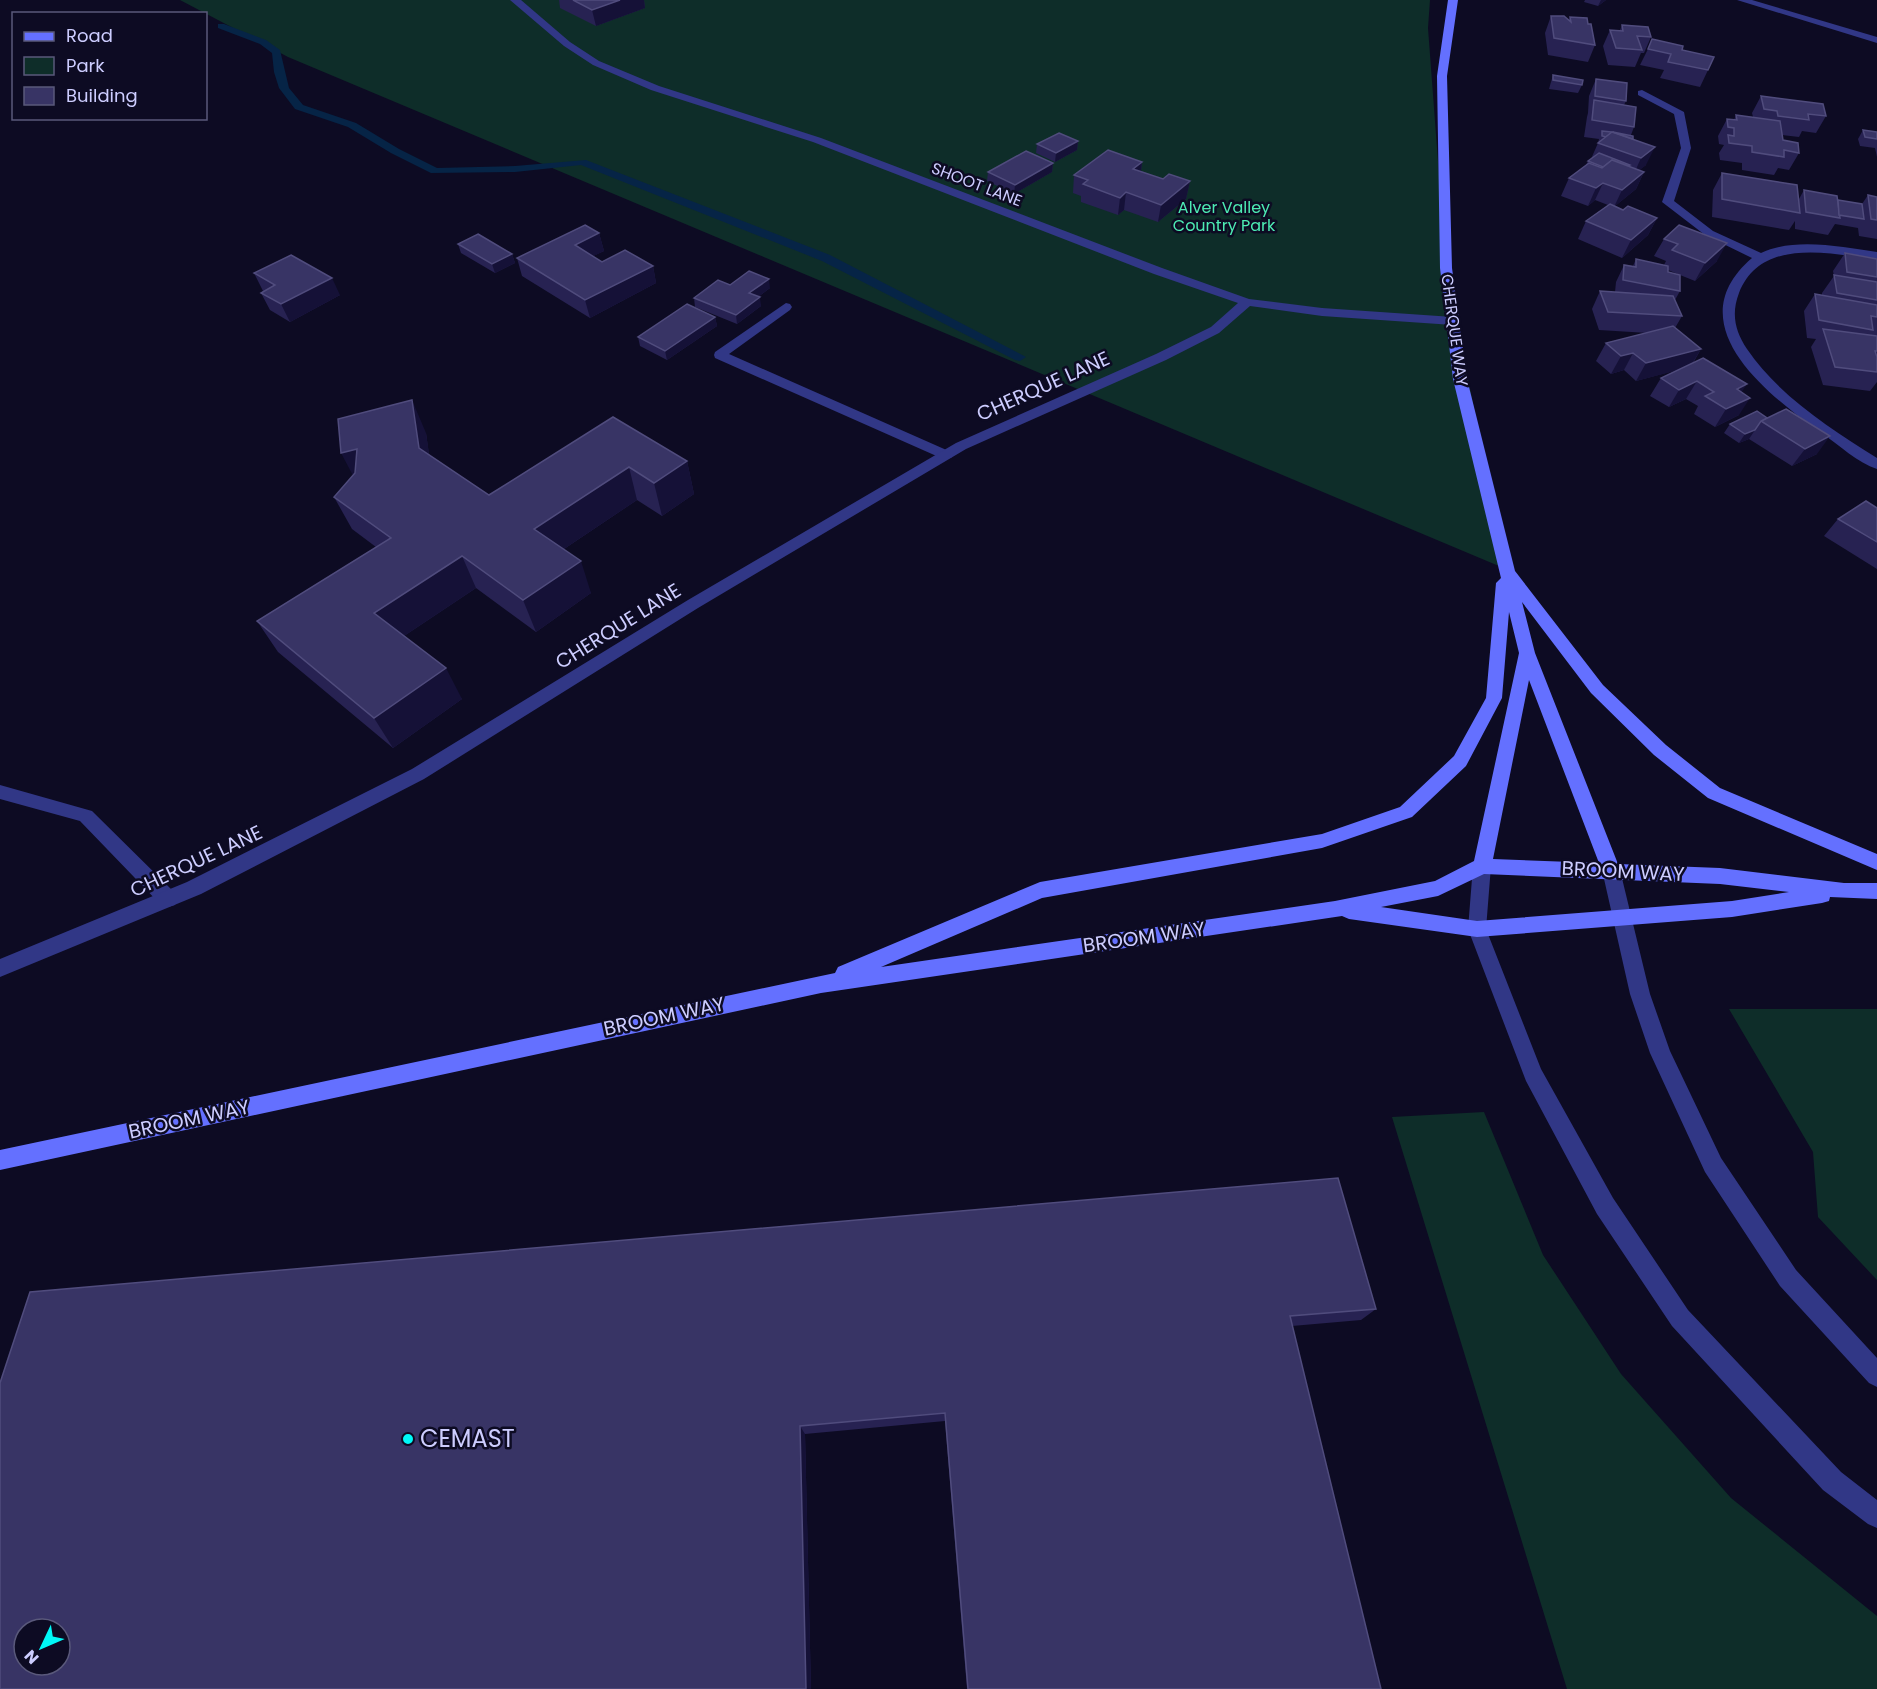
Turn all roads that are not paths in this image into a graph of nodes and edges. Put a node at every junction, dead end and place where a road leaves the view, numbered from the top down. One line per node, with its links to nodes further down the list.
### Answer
1 (515, 0): 8 (street, SHOOT LANE)
2 (1453, 0): 10 (street, CHERQUE WAY)
3 (1742, 0): 4 (street)
4 (1877, 40)
5 (1642, 93): 7 (street)
6 (1877, 256): 7 (street)
7 (1760, 257): 12 (street)
8 (1247, 302): 10 (street, SHOOT LANE); 11 (street, CHERQUE LANE)
9 (786, 307): 11 (street)
10 (1453, 321): 13 (street, CHERQUE WAY)
11 (946, 455): 21 (street, CHERQUE LANE)
12 (1877, 464)
13 (1506, 569): 14 (street, CHERQUE WAY); 16 (street); 26 (street)
14 (1527, 653): 17 (street, CHERQUE WAY); 18 (street, CHERQUE WAY)
15 (0, 792): 21 (street)
16 (1877, 862)
17 (1482, 866): 18 (street, BROOM WAY); 22 (street, BROOM WAY); 24 (street)
18 (1611, 870): 19 (street, BROOM WAY); 23 (street)
19 (1844, 891): 20 (street, BROOM WAY); 23 (street, BROOM WAY)
20 (1877, 891)
21 (168, 899): 25 (street, CHERQUE LANE)
22 (1335, 909): 24 (street, BROOM WAY); 26 (street, BROOM WAY)
23 (1622, 919): 24 (street, BROOM WAY); 28 (street)
24 (1477, 929): 29 (street)
25 (0, 968)
26 (821, 984): 27 (street, BROOM WAY)
27 (0, 1160)
28 (1877, 1375)
29 (1877, 1515)

